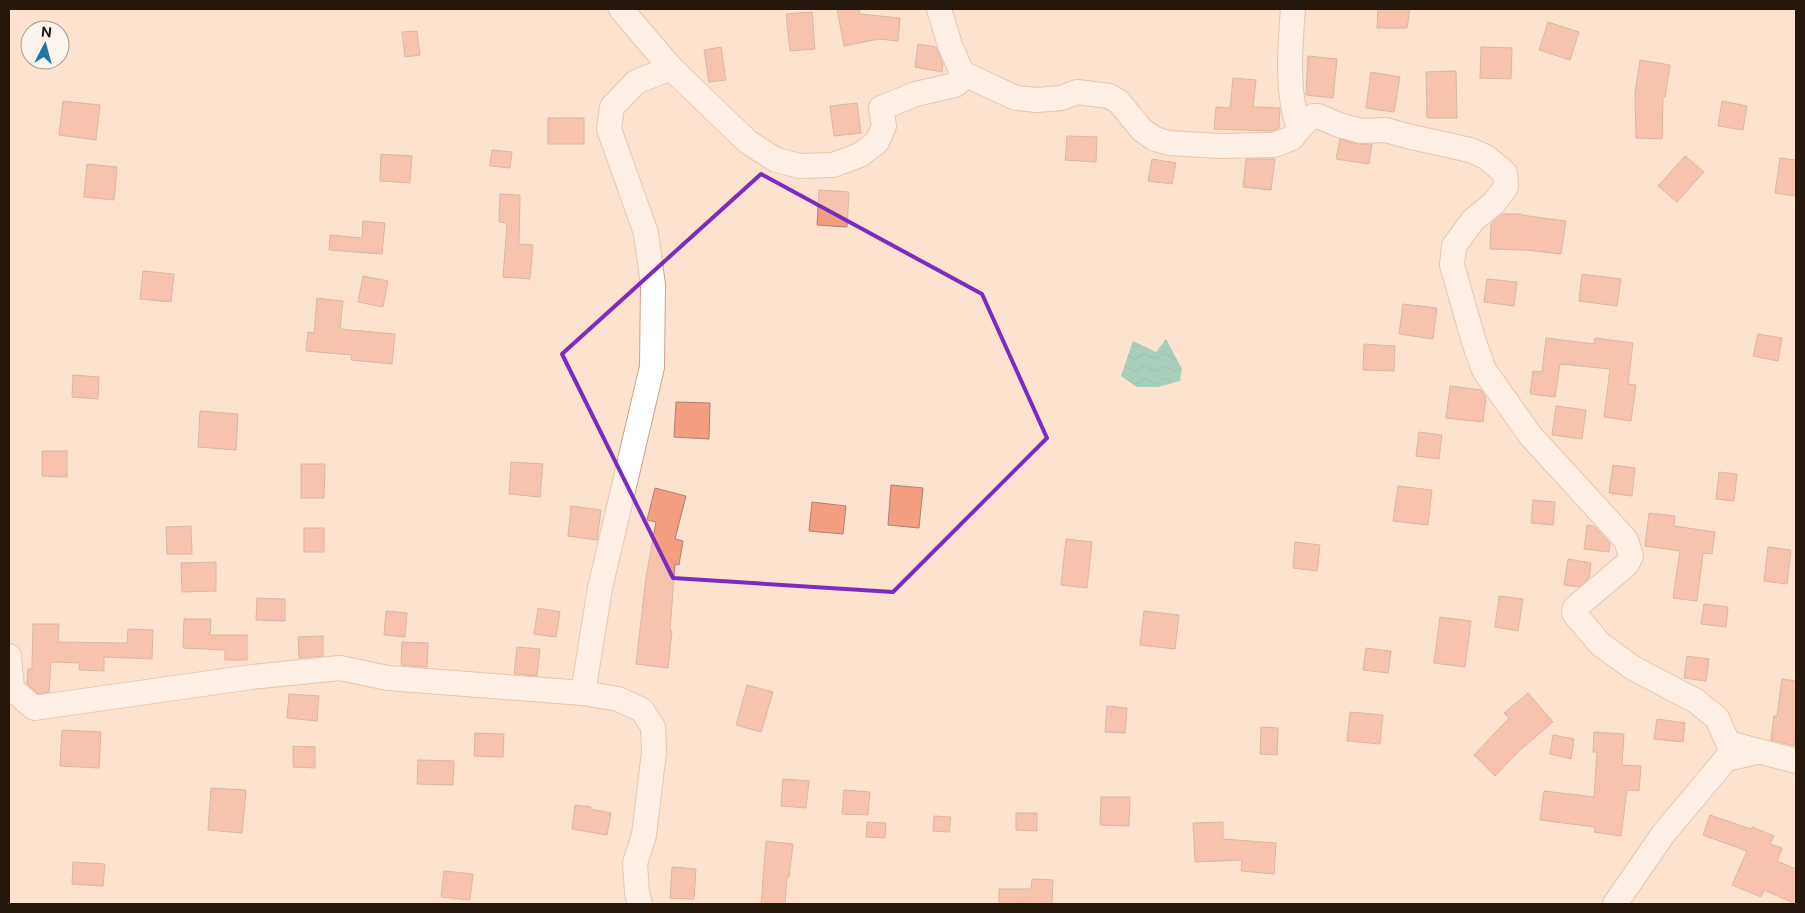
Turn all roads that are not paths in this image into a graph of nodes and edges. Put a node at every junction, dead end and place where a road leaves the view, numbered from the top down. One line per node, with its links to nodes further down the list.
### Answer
1 (621, 9): 4 (street)
2 (939, 9): 5 (street)
3 (1293, 9): 8 (street)
4 (671, 68): 6 (street); 7 (street)
5 (962, 73): 7 (street); 8 (street)
6 (636, 82): 7 (street); 10 (street)
7 (698, 92)
8 (1299, 129): 11 (street)
9 (9, 656): 10 (street)
10 (584, 693): 13 (street)
11 (1759, 751): 12 (street); 14 (street)
12 (1796, 761)
13 (640, 904)
14 (1615, 904)

